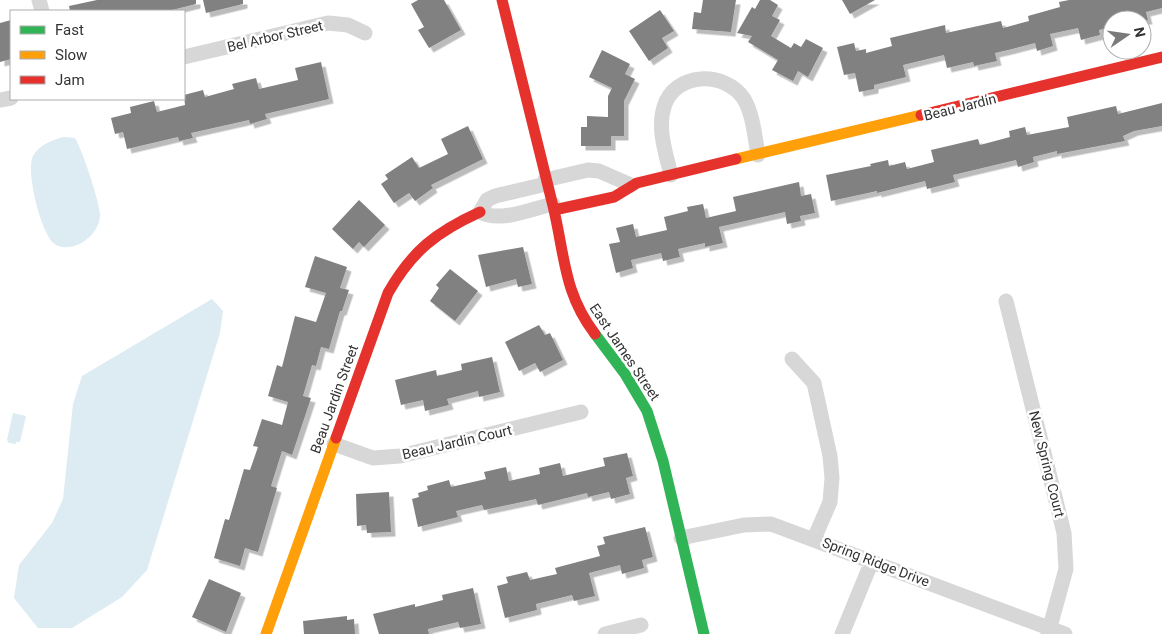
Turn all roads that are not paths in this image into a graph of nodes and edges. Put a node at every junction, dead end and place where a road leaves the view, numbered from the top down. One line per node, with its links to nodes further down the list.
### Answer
1 (502, 0): 7 (street, East James Street)
2 (365, 33): 3 (street, Bel Arbor Street)
3 (185, 57)
4 (1162, 58): 5 (street, Beau Jardin)
5 (758, 154): 6 (street, Beau Jardin); 6 (street)
6 (671, 175): 8 (street, Beau Jardin)
7 (546, 182): 8 (street); 9 (street, East James Street); 10 (street)
8 (630, 185): 9 (street, Beau Jardin)
9 (554, 207): 10 (street, Beau Jardin); 15 (street, East James Street)
10 (480, 212): 14 (street, Beau Jardin Street)
11 (1006, 301): 19 (street, New Spring Court)
12 (792, 359): 16 (street)
13 (581, 412): 14 (street, Beau Jardin Court)
14 (334, 444): 20 (street, Beau Jardin Street)
15 (681, 538): 16 (street, Spring Ridge Drive); 22 (street, East James Street)
16 (814, 539): 17 (street, Spring Ridge Drive)
17 (872, 561): 19 (street, Spring Ridge Drive); 23 (street)
18 (641, 626): 21 (street)
19 (1049, 631): 24 (street, Spring Ridge Drive)
20 (266, 634)
21 (605, 634)
22 (704, 634)
23 (842, 634)
24 (1065, 634)

